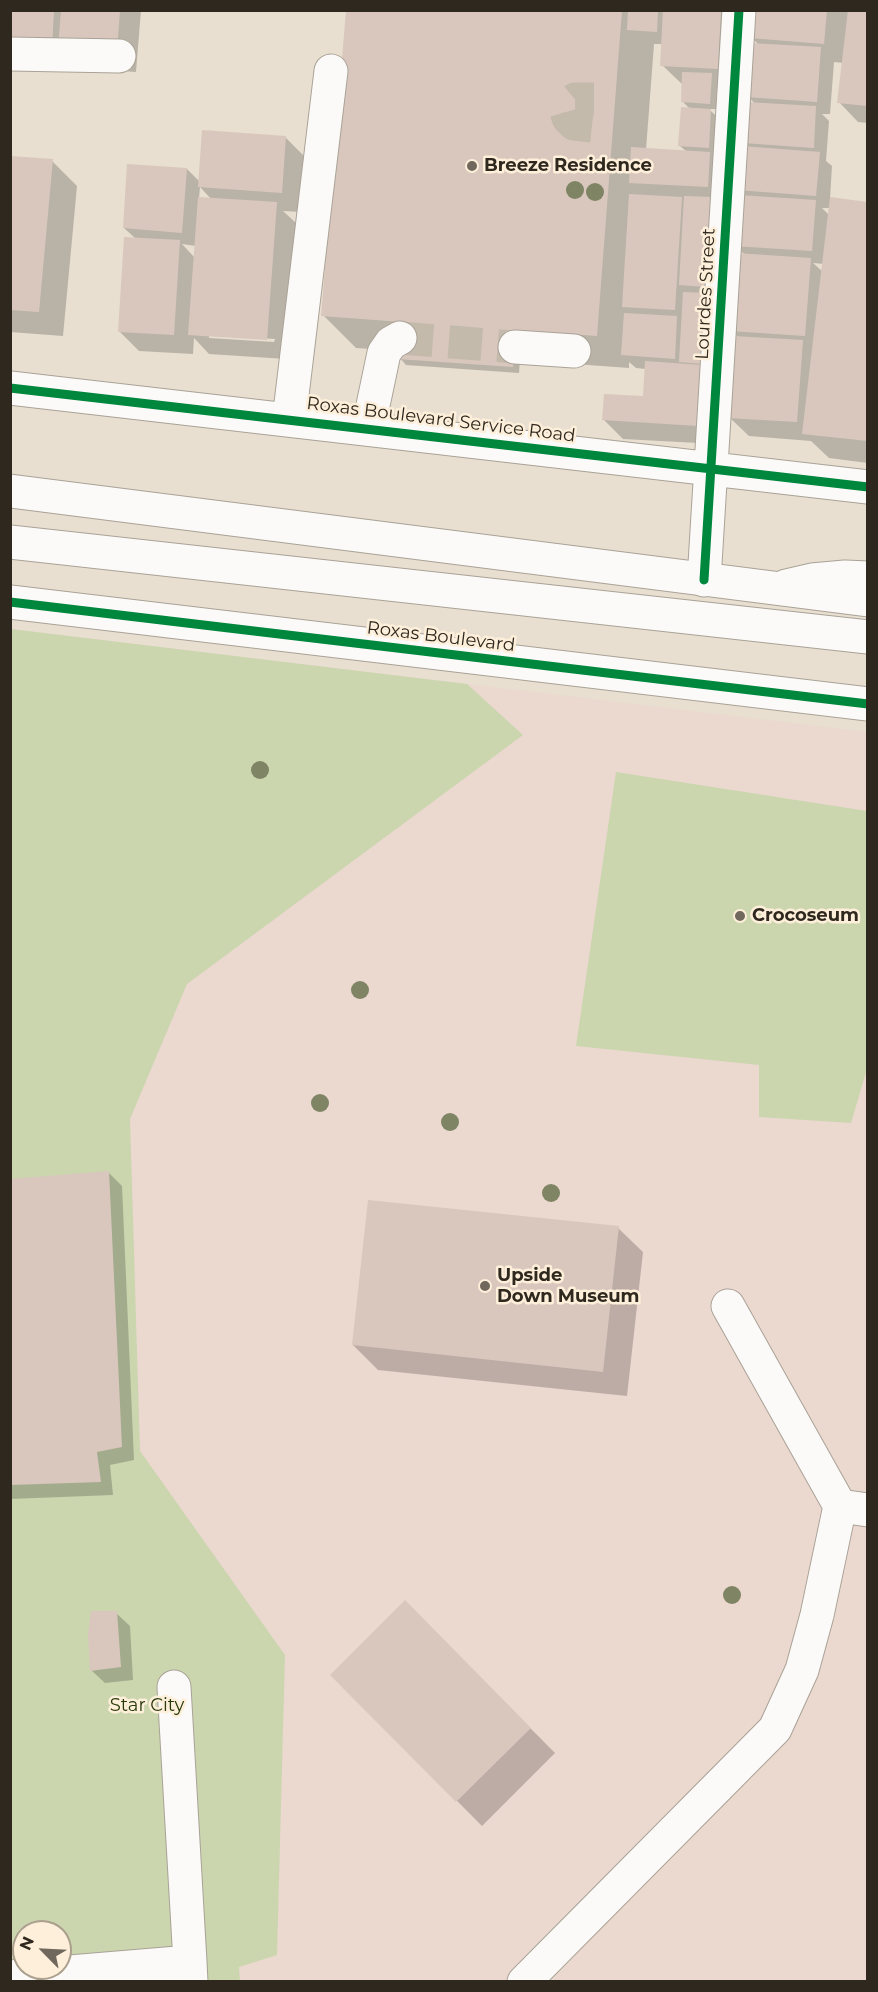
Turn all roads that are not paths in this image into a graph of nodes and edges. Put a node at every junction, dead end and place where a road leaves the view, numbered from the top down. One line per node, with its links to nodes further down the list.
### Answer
1 (739, 10): 11 (main road, Lourdes Street)
2 (10, 54): 3 (main road)
3 (118, 56)
4 (331, 71): 9 (main road)
5 (400, 338): 10 (main road)
6 (515, 347): 7 (main road)
7 (574, 351)
8 (10, 388): 9 (main road, Roxas Boulevard Service Road)
9 (289, 420): 10 (main road, Roxas Boulevard Service Road)
10 (368, 429): 11 (main road, Roxas Boulevard Service Road)
11 (712, 468): 12 (main road, Roxas Boulevard Service Road); 16 (main road, Lourdes Street)
12 (867, 487)
13 (10, 491): 16 (main road)
14 (10, 542): 20 (main road)
15 (867, 578): 17 (main road)
16 (704, 580): 17 (main road)
17 (778, 588): 18 (main road)
18 (867, 600)
19 (10, 602): 21 (main road, Roxas Boulevard)
20 (867, 637)
21 (867, 704)
22 (728, 1306): 23 (main road)
23 (854, 1508): 27 (main road)
24 (174, 1687): 25 (main road)
25 (190, 1972): 26 (main road)
26 (10, 1977)
27 (524, 1982)

